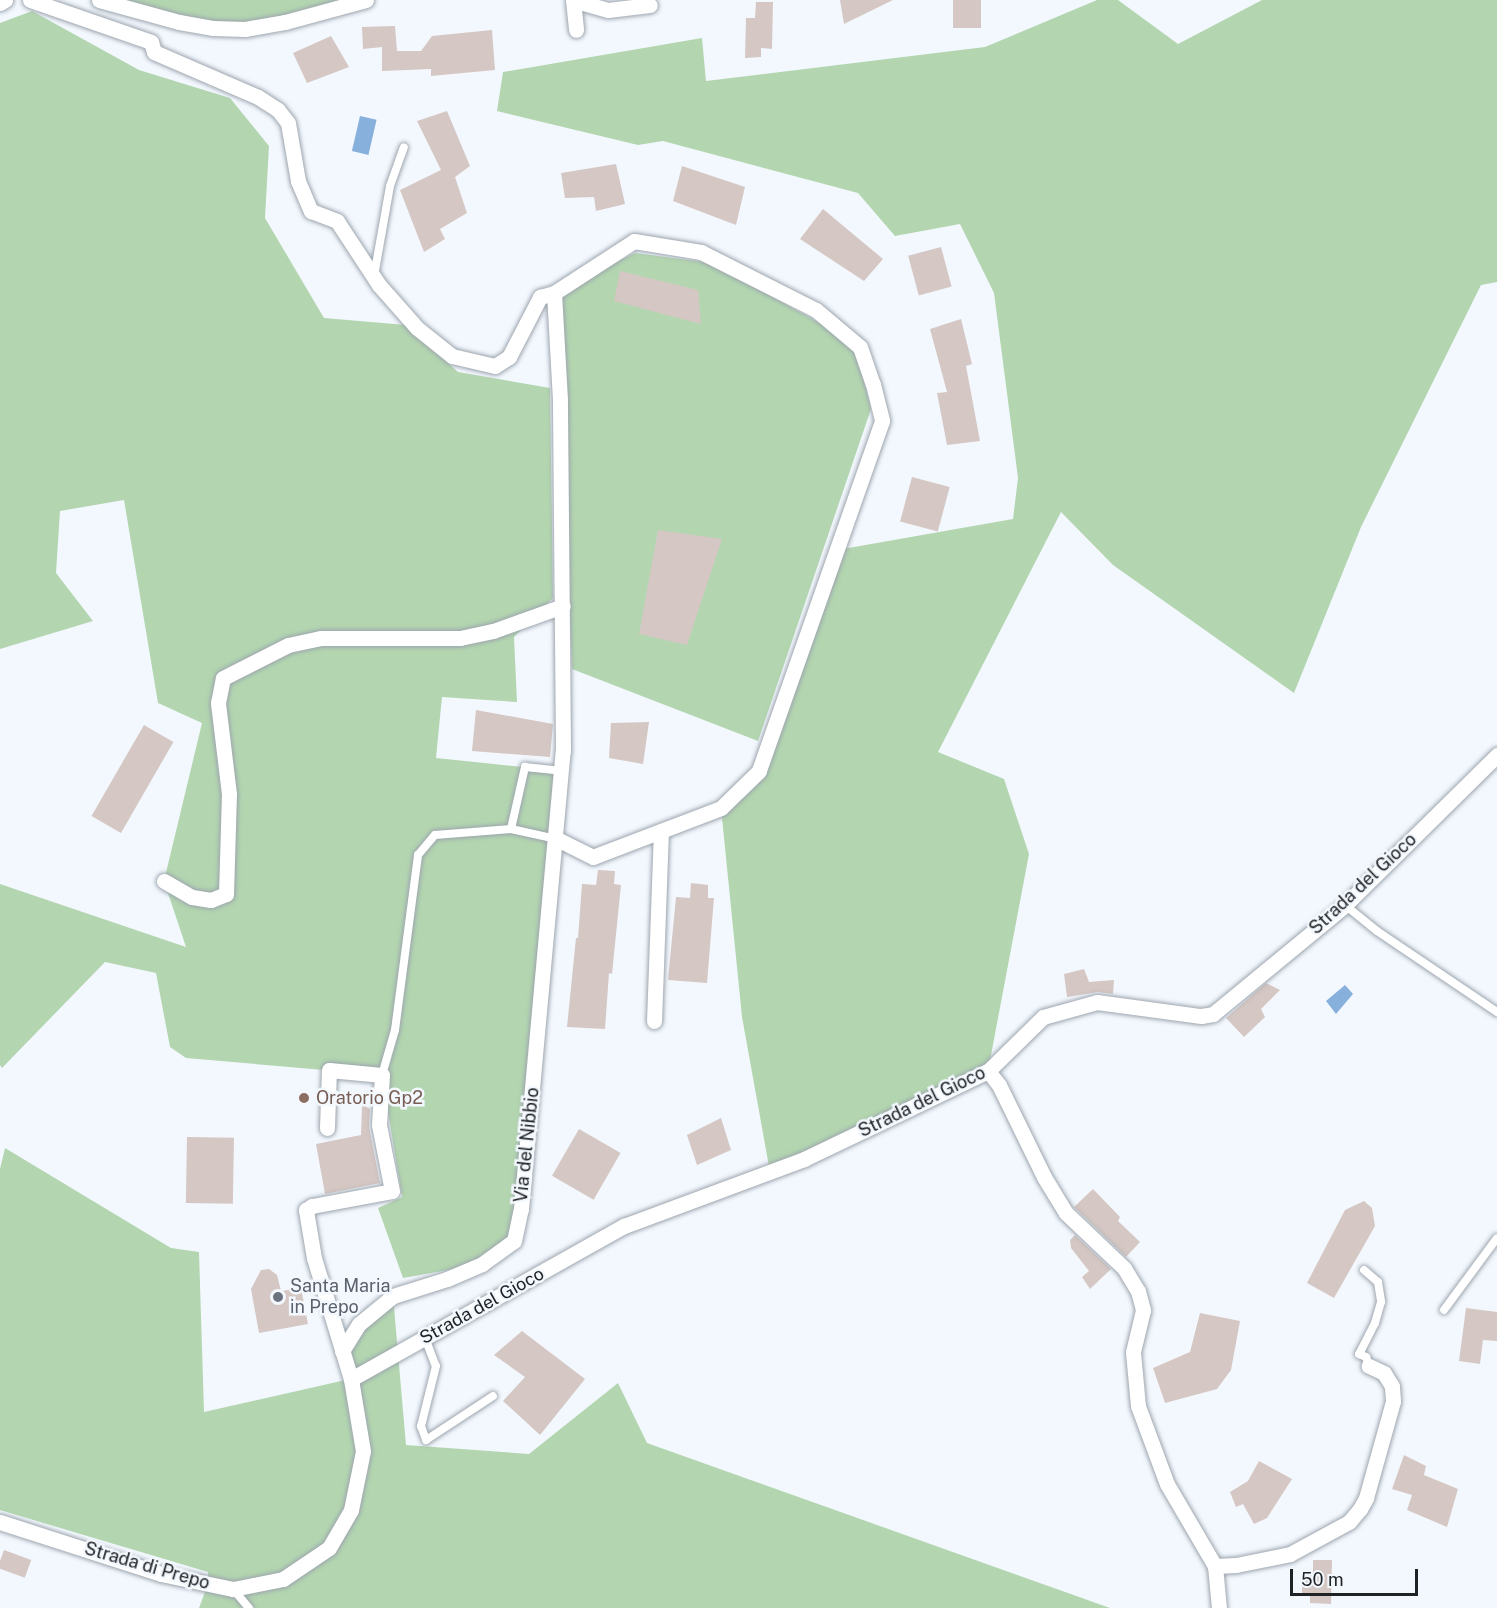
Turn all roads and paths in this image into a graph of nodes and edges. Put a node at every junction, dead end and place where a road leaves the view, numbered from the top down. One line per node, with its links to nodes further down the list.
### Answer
1 (5, 0): 6 (street)
2 (30, 0): 10 (street)
3 (99, 0): 4 (street)
4 (366, 0)
5 (573, 0): 7 (street); 8 (street)
6 (0, 3)
7 (650, 5)
8 (576, 30)
9 (404, 147): 10 (lane)
10 (374, 277): 11 (street)
11 (554, 292): 12 (street, Via del Nibbio); 16 (street)
12 (563, 606): 14 (street, Via del Nibbio); 18 (street)
13 (1497, 755): 19 (street, Strada del Gioco)
14 (562, 771): 15 (lane); 17 (street, Via del Nibbio)
15 (510, 829): 17 (lane); 23 (lane)
16 (661, 831): 17 (street); 21 (street)
17 (557, 839): 29 (street, Via del Nibbio)
18 (164, 881)
19 (1345, 905): 20 (lane); 22 (street, Strada del Gioco)
20 (1497, 1012)
21 (654, 1021)
22 (988, 1071): 28 (street, Strada del Gioco); 34 (street)
23 (382, 1075): 24 (street); 29 (street, Strada di Prepo)
24 (327, 1128)
25 (1497, 1238): 27 (lane)
26 (1364, 1270): 30 (lane)
27 (1444, 1310)
28 (425, 1338): 31 (street, Strada del Gioco); 32 (lane)
29 (342, 1351): 31 (street, Strada di Prepo)
30 (1369, 1366): 34 (street)
31 (351, 1379): 35 (street, Strada di Prepo)
32 (493, 1396)
33 (0, 1522): 35 (street, Strada di Prepo)
34 (1215, 1566): 37 (street)
35 (233, 1589): 36 (lane)
36 (249, 1608)
37 (1220, 1608)

